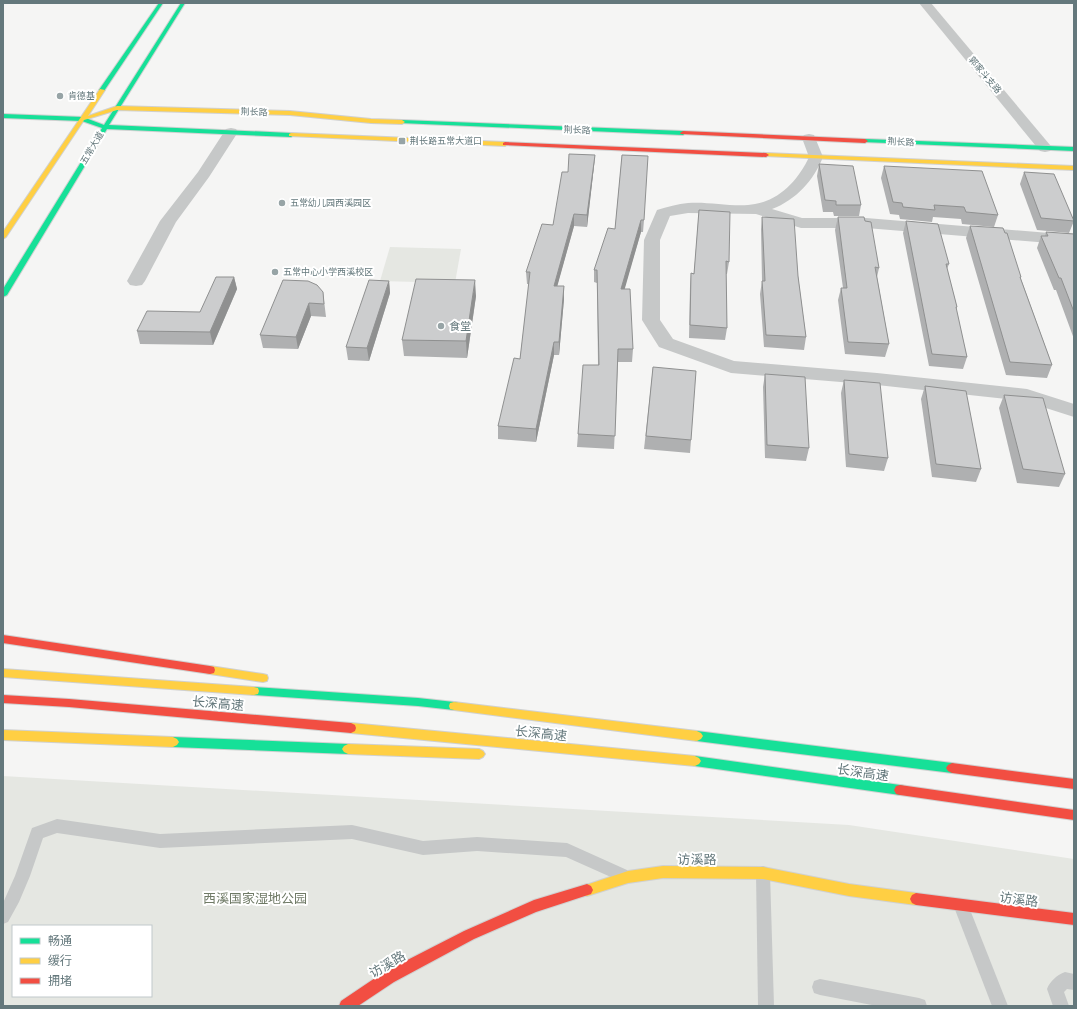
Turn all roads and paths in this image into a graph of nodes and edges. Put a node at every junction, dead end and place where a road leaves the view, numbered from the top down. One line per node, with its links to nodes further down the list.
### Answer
1 (160, 3): 6 (main road)
2 (183, 3): 4 (main road, 五常大道)
3 (924, 3): 10 (street, 郭家斗支路)
4 (117, 108): 6 (main road, 荆长路); 7 (main road, 五常大道); 9 (main road, 荆长路)
5 (3, 116): 6 (main road, 荆长路)
6 (83, 119): 7 (main road, 荆长路); 15 (main road)
7 (105, 127): 8 (main road, 荆长路); 18 (main road, 五常大道)
8 (231, 132): 12 (main road, 荆长路); 17 (street)
9 (810, 138): 10 (main road, 荆长路); 12 (street)
10 (1045, 148): 11 (main road, 荆长路)
11 (1074, 150)
12 (816, 157): 13 (main road, 荆长路); 14 (street)
13 (1074, 168)
14 (756, 209): 16 (street); 19 (street)
15 (3, 237)
16 (1074, 240)
17 (136, 281)
18 (3, 295)
19 (1074, 411)
20 (3, 639): 22 (main road)
21 (3, 673): 25 (main road, 长深高速)
22 (269, 679)
23 (308, 685): 25 (main road)
24 (3, 699): 29 (main road, 长深高速)
25 (418, 702): 30 (main road, 长深高速)
26 (3, 735): 27 (main road)
27 (490, 754)
28 (554, 757): 29 (main road)
29 (713, 763): 31 (main road, 长深高速)
30 (1074, 784)
31 (1074, 816)
32 (763, 873): 33 (main road, 访溪路); 34 (main road, 访溪路); 40 (lane)
33 (628, 877): 35 (lane); 39 (main road, 访溪路)
34 (961, 904): 36 (main road, 访溪路); 42 (lane)
35 (3, 917)
36 (1074, 919)
37 (1074, 982): 43 (lane)
38 (820, 987): 41 (lane)
39 (346, 1006)
40 (766, 1006)
41 (919, 1006)
42 (1000, 1006)
43 (1061, 1006)

